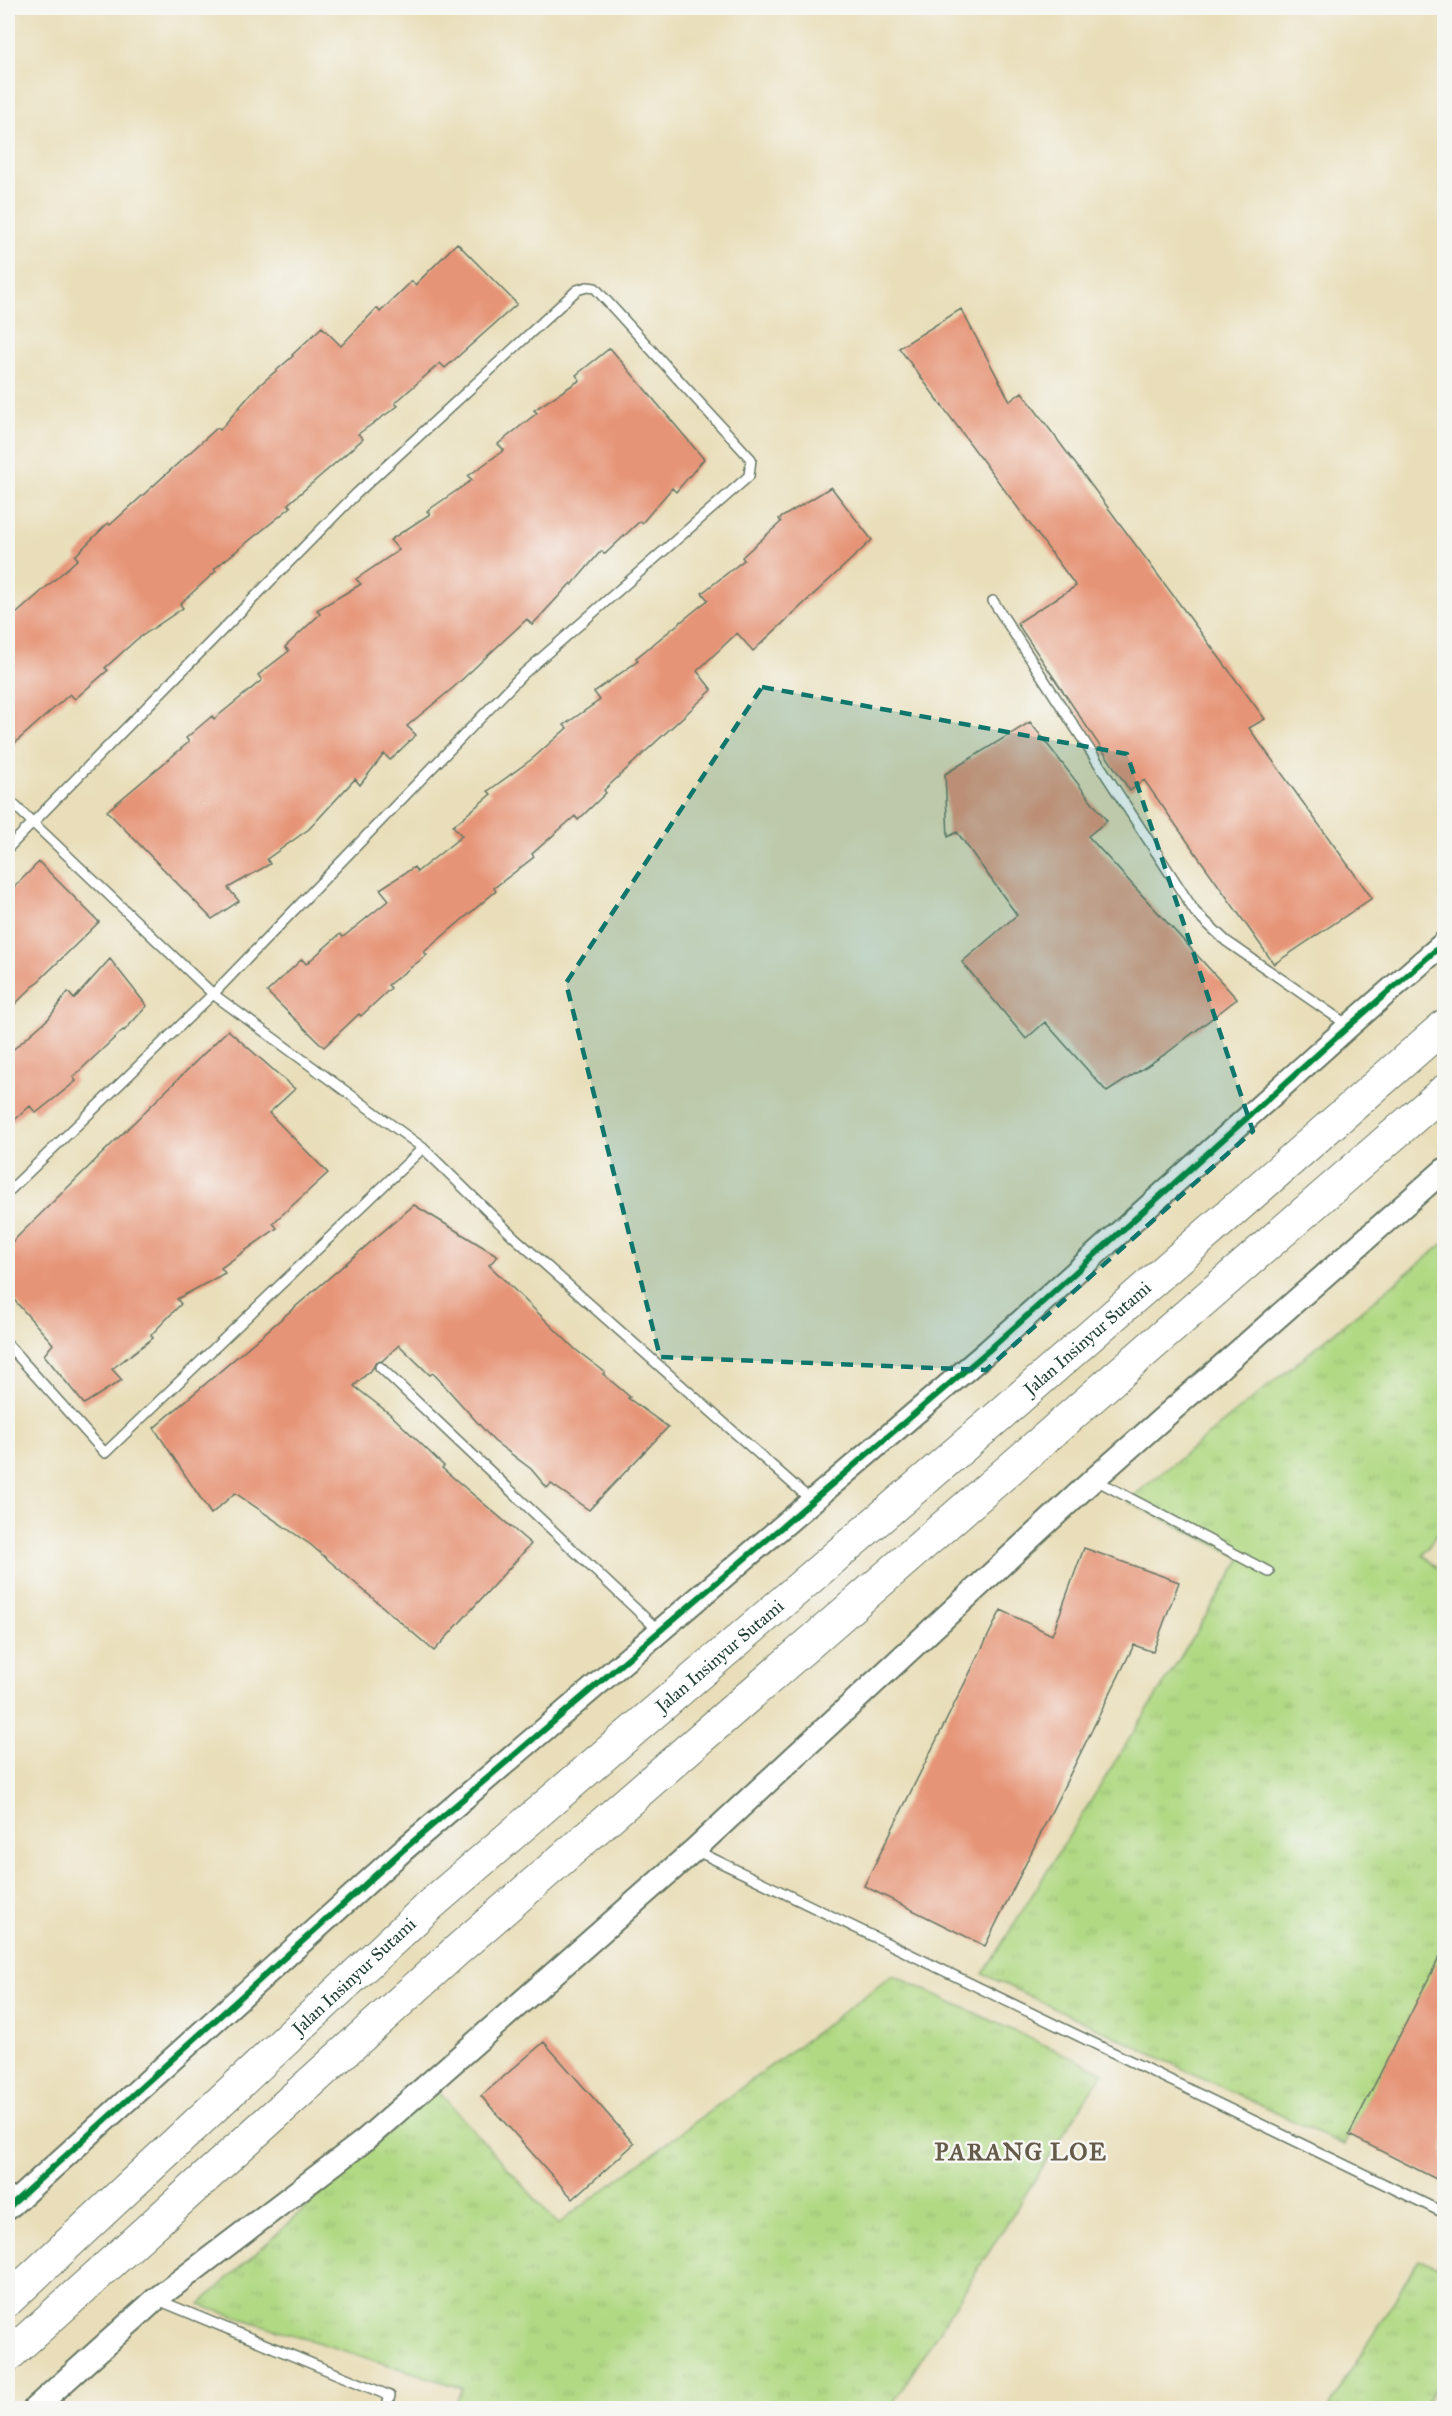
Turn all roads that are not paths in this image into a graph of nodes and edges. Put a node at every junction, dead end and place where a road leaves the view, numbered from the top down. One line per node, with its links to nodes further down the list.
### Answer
1 (993, 602): 7 (lane)
2 (8, 799): 3 (lane)
3 (33, 825): 4 (lane); 6 (lane); 6 (lane)
4 (8, 848)
5 (1444, 944): 7 (street)
6 (213, 994): 10 (lane); 12 (lane)
7 (1349, 1026): 16 (street)
8 (1444, 1026): 22 (highway, Jalan Insinyur Sutami)
9 (1444, 1091): 24 (highway)
10 (423, 1148): 13 (lane); 16 (lane)
11 (1444, 1170): 15 (street)
12 (8, 1192)
13 (8, 1345)
14 (380, 1367): 18 (lane)
15 (1094, 1479): 17 (lane); 19 (street)
16 (812, 1501): 18 (street)
17 (1269, 1572)
18 (659, 1631): 20 (street)
19 (694, 1850): 21 (lane); 23 (street)
20 (8, 2208)
21 (1444, 2213)
22 (11, 2295)
23 (156, 2300): 25 (street); 26 (lane)
24 (8, 2356)
25 (35, 2409)
26 (386, 2409)

